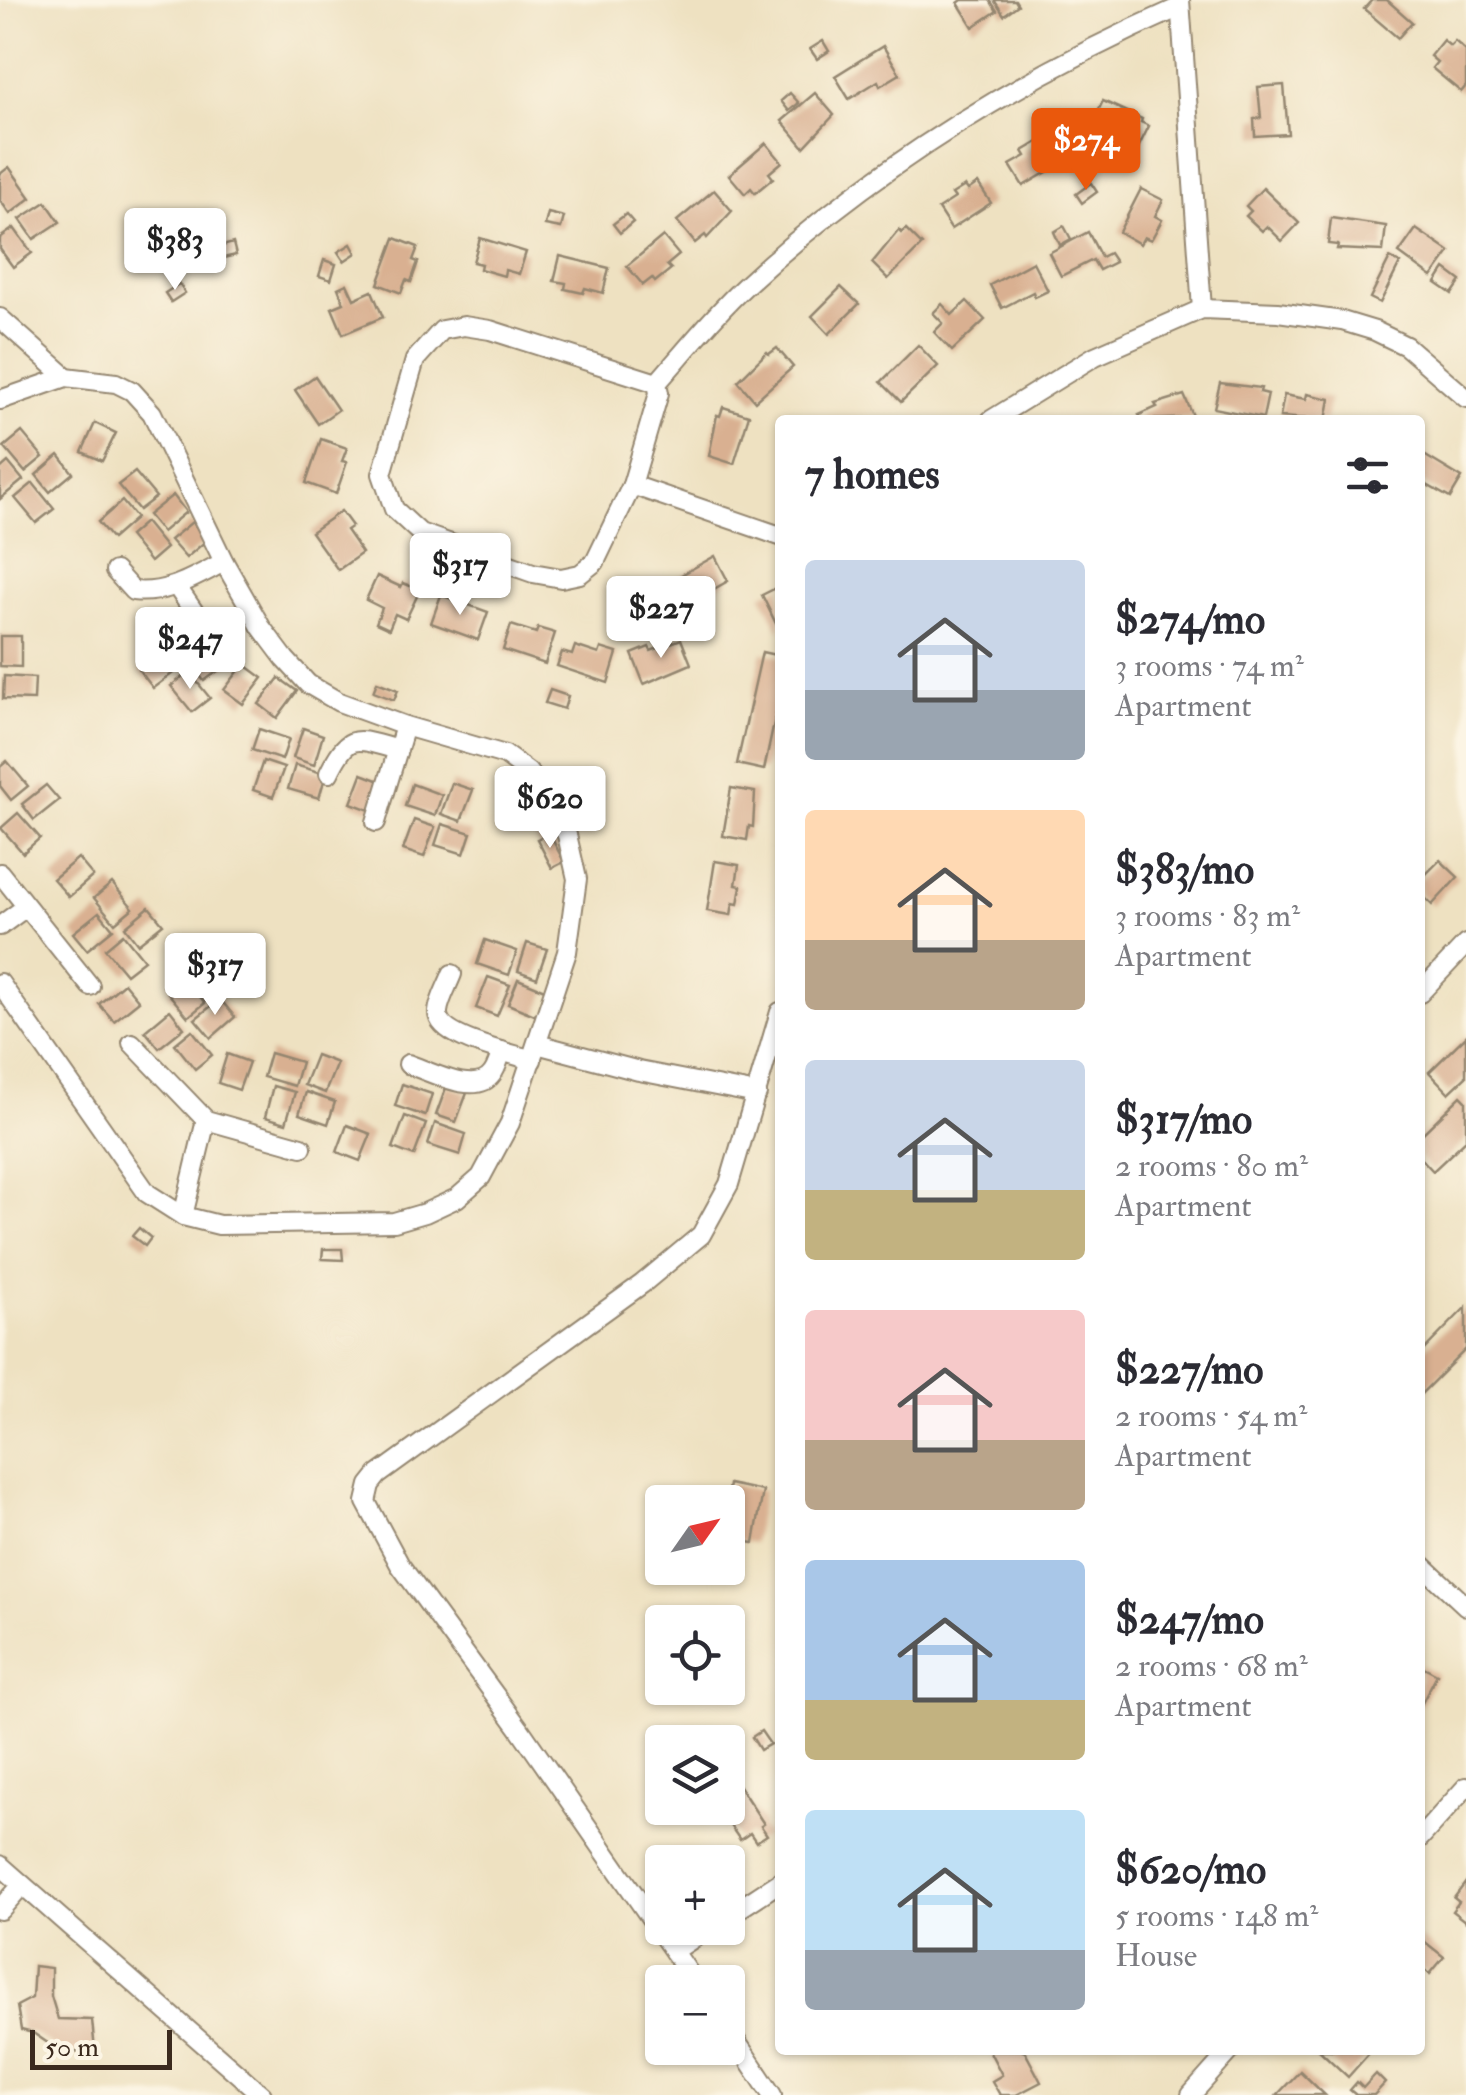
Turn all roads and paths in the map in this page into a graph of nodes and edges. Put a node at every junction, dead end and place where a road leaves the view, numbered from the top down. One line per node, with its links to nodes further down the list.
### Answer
1 (1180, 4): 2 (street); 5 (street)
2 (1202, 309): 6 (street); 8 (street)
3 (0, 318): 4 (street)
4 (66, 377): 7 (street); 11 (street)
5 (657, 383): 9 (street); 9 (street)
6 (1466, 398)
7 (0, 400)
8 (999, 415)
9 (632, 485): 10 (street)
10 (775, 534)
11 (224, 562): 13 (street); 15 (street)
12 (115, 571): 13 (street)
13 (176, 586): 14 (street)
14 (214, 641)
15 (405, 726): 16 (street); 30 (street)
16 (398, 750): 17 (street); 18 (street)
17 (329, 773)
18 (376, 822)
19 (0, 873): 20 (street)
20 (26, 907): 21 (street); 25 (street)
21 (0, 926)
22 (1466, 944): 26 (street)
23 (452, 974): 29 (street)
24 (0, 983): 35 (street)
25 (90, 986)
26 (1425, 988)
27 (775, 1036): 32 (street)
28 (132, 1043): 33 (street)
29 (502, 1050): 30 (street); 31 (street)
30 (535, 1052): 32 (street); 35 (street)
31 (408, 1064)
32 (757, 1094): 46 (street)
33 (206, 1120): 34 (street); 35 (street)
34 (302, 1146)
35 (183, 1216)
36 (1425, 1567): 37 (street)
37 (1466, 1606)
38 (1466, 1787): 39 (street)
39 (1425, 1832)
40 (0, 1865): 41 (street)
41 (22, 1884): 44 (street); 50 (street)
42 (775, 1885): 43 (street)
43 (745, 1905)
44 (0, 1910)
45 (683, 1945): 46 (street)
46 (674, 1951): 47 (street)
47 (683, 1965)
48 (745, 2054): 51 (street)
49 (1227, 2055): 52 (street)
50 (262, 2095)
51 (772, 2095)
52 (1191, 2095)

